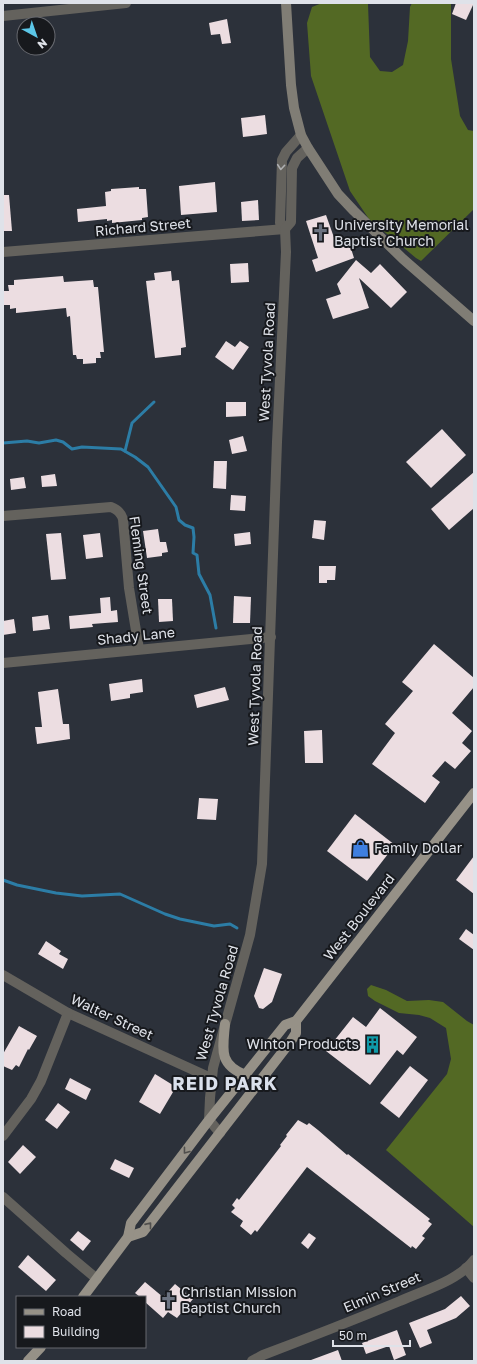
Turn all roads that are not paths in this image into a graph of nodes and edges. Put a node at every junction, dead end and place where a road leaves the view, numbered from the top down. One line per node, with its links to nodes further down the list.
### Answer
1 (126, 3): 3 (street)
2 (286, 3): 4 (main road)
3 (3, 16)
4 (301, 135): 5 (main road); 6 (street, West Tyvola Road, one-way to 6)
5 (308, 148): 6 (street, West Tyvola Road); 8 (main road)
6 (285, 229): 7 (street, Richard Street); 10 (street, West Tyvola Road)
7 (3, 252)
8 (474, 321)
9 (3, 516): 11 (street, Fleming Street)
10 (271, 637): 11 (street, Shady Lane); 17 (street, West Tyvola Road)
11 (140, 649): 12 (street, Shady Lane)
12 (3, 663)
13 (474, 793): 16 (main road, West Boulevard)
14 (3, 975): 15 (street, Walter Street)
15 (68, 1013): 19 (street, Walter Street); 22 (street)
16 (296, 1022): 18 (main road, West Boulevard); 21 (main road, West Boulevard)
17 (225, 1024): 18 (main road); 19 (street, West Tyvola Road)
18 (245, 1075): 20 (main road, West Boulevard)
19 (212, 1078): 20 (street, West Tyvola Road)
20 (209, 1120): 21 (street); 24 (main road, West Boulevard, one-way to 24)
21 (220, 1133): 24 (main road, West Boulevard, one-way to 21)
22 (3, 1136)
23 (3, 1197): 28 (street)
24 (128, 1237): 28 (main road, West Boulevard)
25 (474, 1260): 26 (street, Elmin Street)
26 (466, 1268): 27 (street); 32 (street, Elmin Street)
27 (474, 1278)
28 (97, 1279): 29 (main road, West Boulevard)
29 (84, 1296)
30 (40, 1348): 31 (main road)
31 (28, 1361)
32 (252, 1361)

